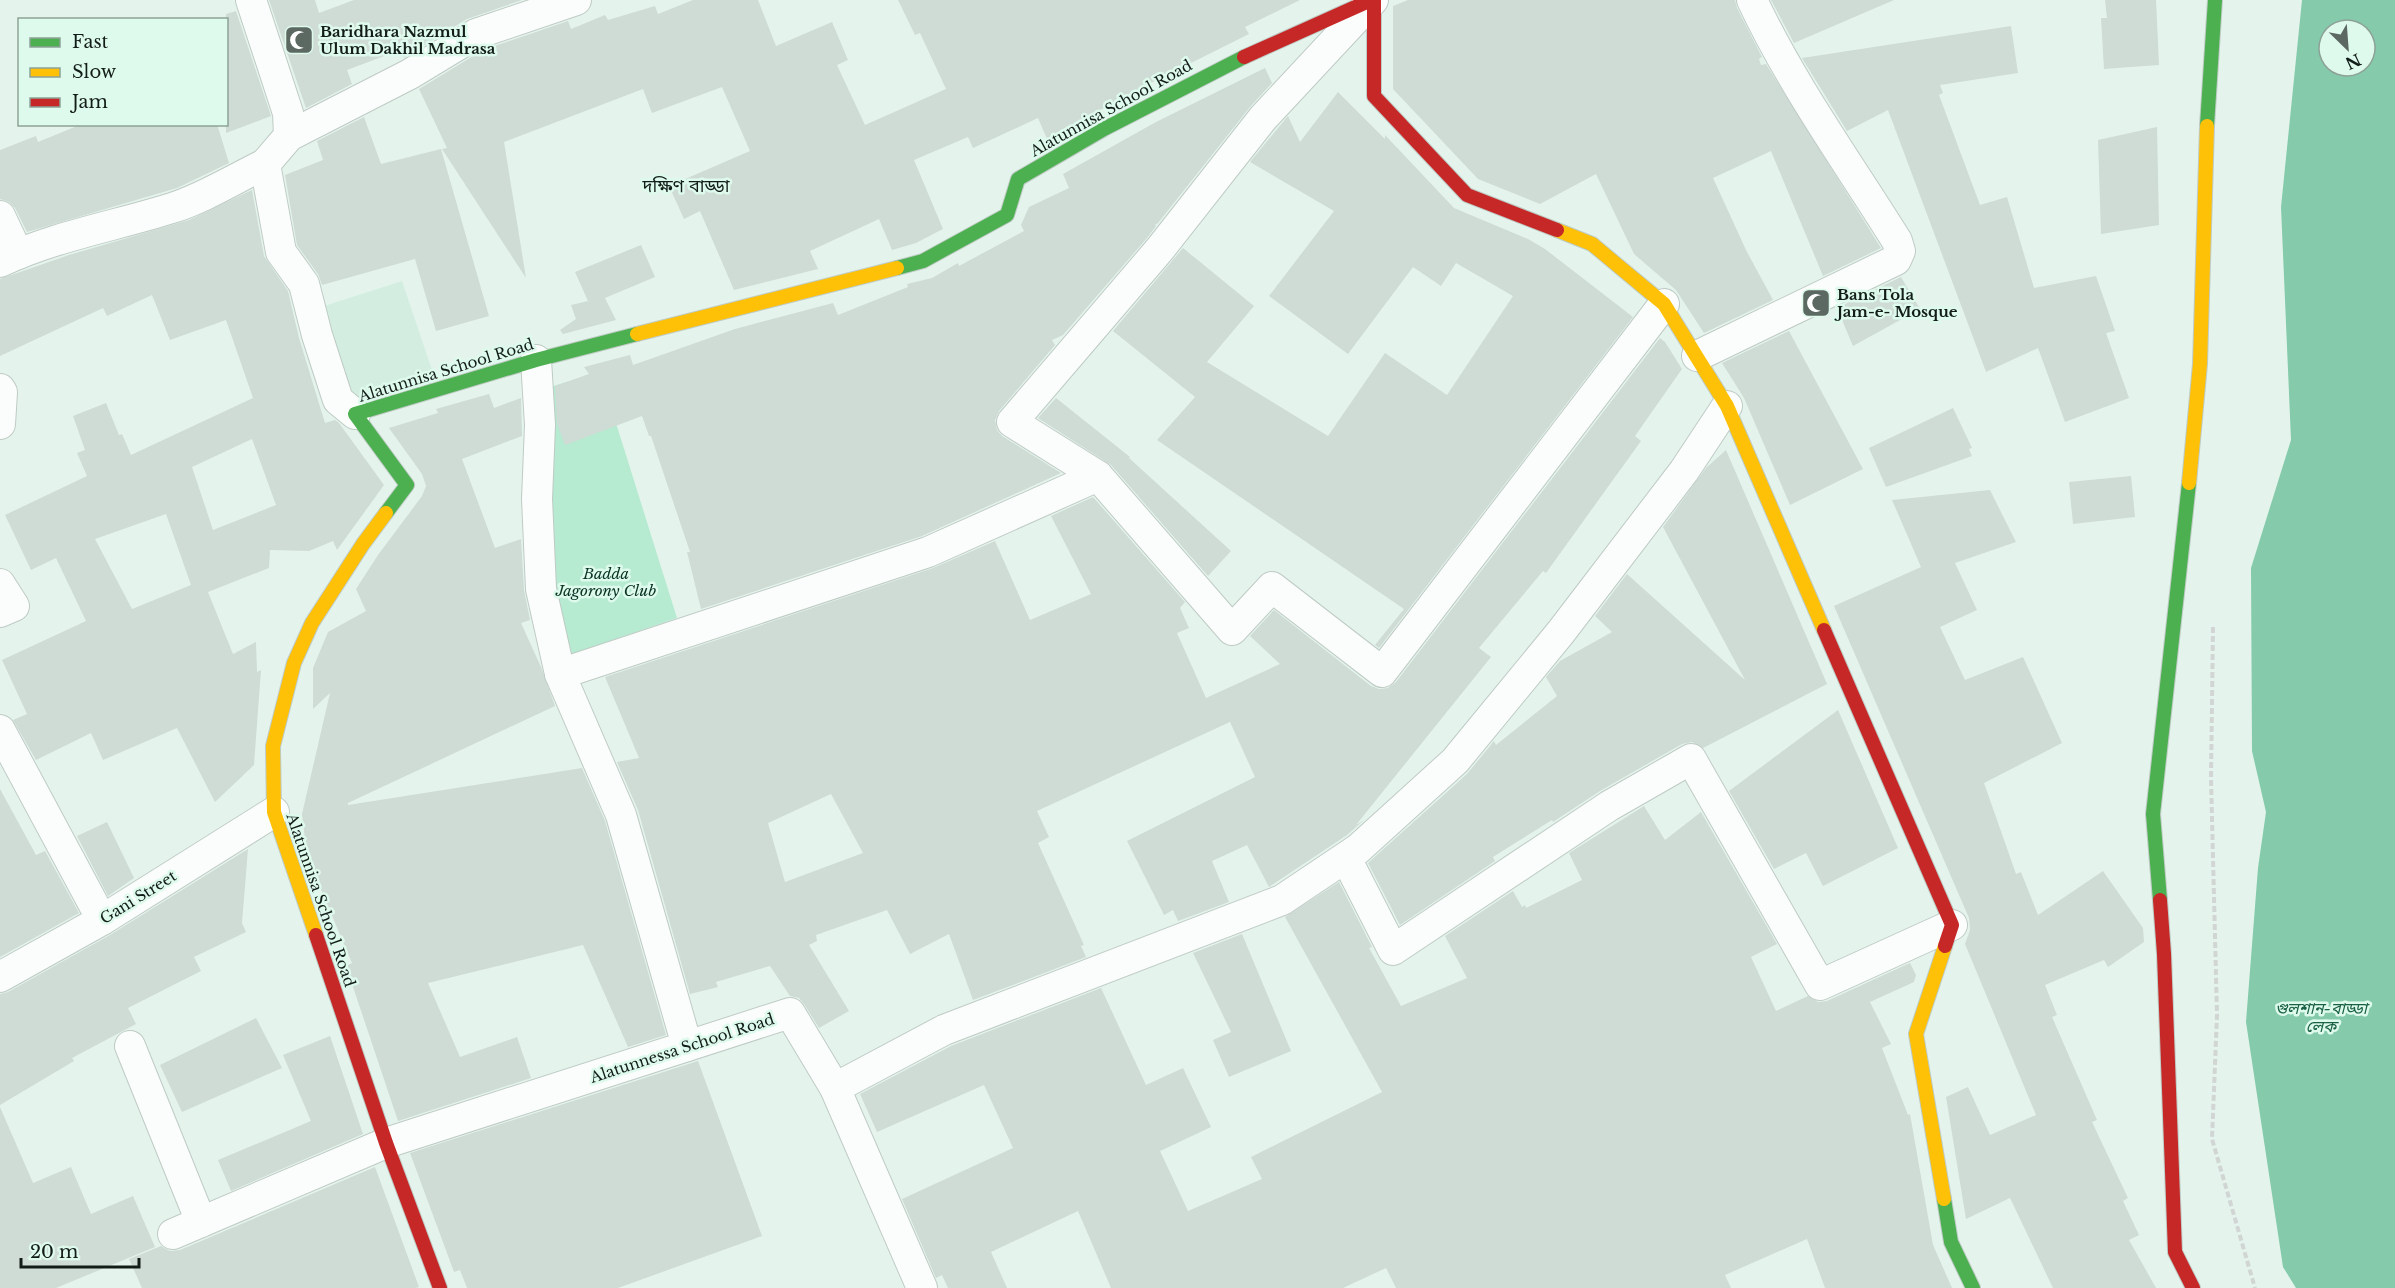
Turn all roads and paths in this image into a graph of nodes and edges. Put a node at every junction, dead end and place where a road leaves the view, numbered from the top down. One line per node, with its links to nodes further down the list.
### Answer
1 (251, 0): 6 (street)
2 (576, 0): 6 (street)
3 (1372, 0): 10 (street); 12 (street, Alatunnisa School Road); 17 (street)
4 (1752, 0): 11 (street)
5 (2215, 0): 37 (street)
6 (289, 135): 7 (street)
7 (265, 164): 9 (street); 15 (street)
8 (0, 216): 9 (street)
9 (9, 258)
10 (1664, 304): 11 (street); 17 (street)
11 (1697, 356): 14 (street)
12 (536, 360): 15 (street, Alatunnisa School Road); 21 (street)
13 (0, 389): 16 (street)
14 (1727, 406): 24 (street); 26 (street)
15 (355, 414): 23 (street, Alatunnisa School Road)
16 (0, 424)
17 (1098, 476): 21 (street)
18 (0, 584): 19 (street)
19 (0, 612)
20 (2213, 623): 38 (path)
21 (560, 674): 29 (street)
22 (0, 730): 25 (street)
23 (274, 812): 25 (street, Gani Street); 31 (street, Alatunnisa School Road)
24 (1346, 858): 26 (street); 30 (street)
25 (102, 920): 27 (street, Gani Street)
26 (1952, 925): 36 (street)
27 (0, 977)
28 (130, 1046): 32 (street)
29 (687, 1046): 30 (street, Alatunnessa School Road); 31 (street, Alatunnessa School Road)
30 (835, 1088): 35 (street, Alatunnessa School Road)
31 (387, 1143): 32 (street, Alatunnessa School Road); 34 (street, Alatunnisa School Road)
32 (201, 1222): 33 (street, Alatunnessa School Road)
33 (173, 1234)
34 (440, 1288)
35 (922, 1288)
36 (1973, 1288)
37 (2193, 1288)
38 (2255, 1288)

